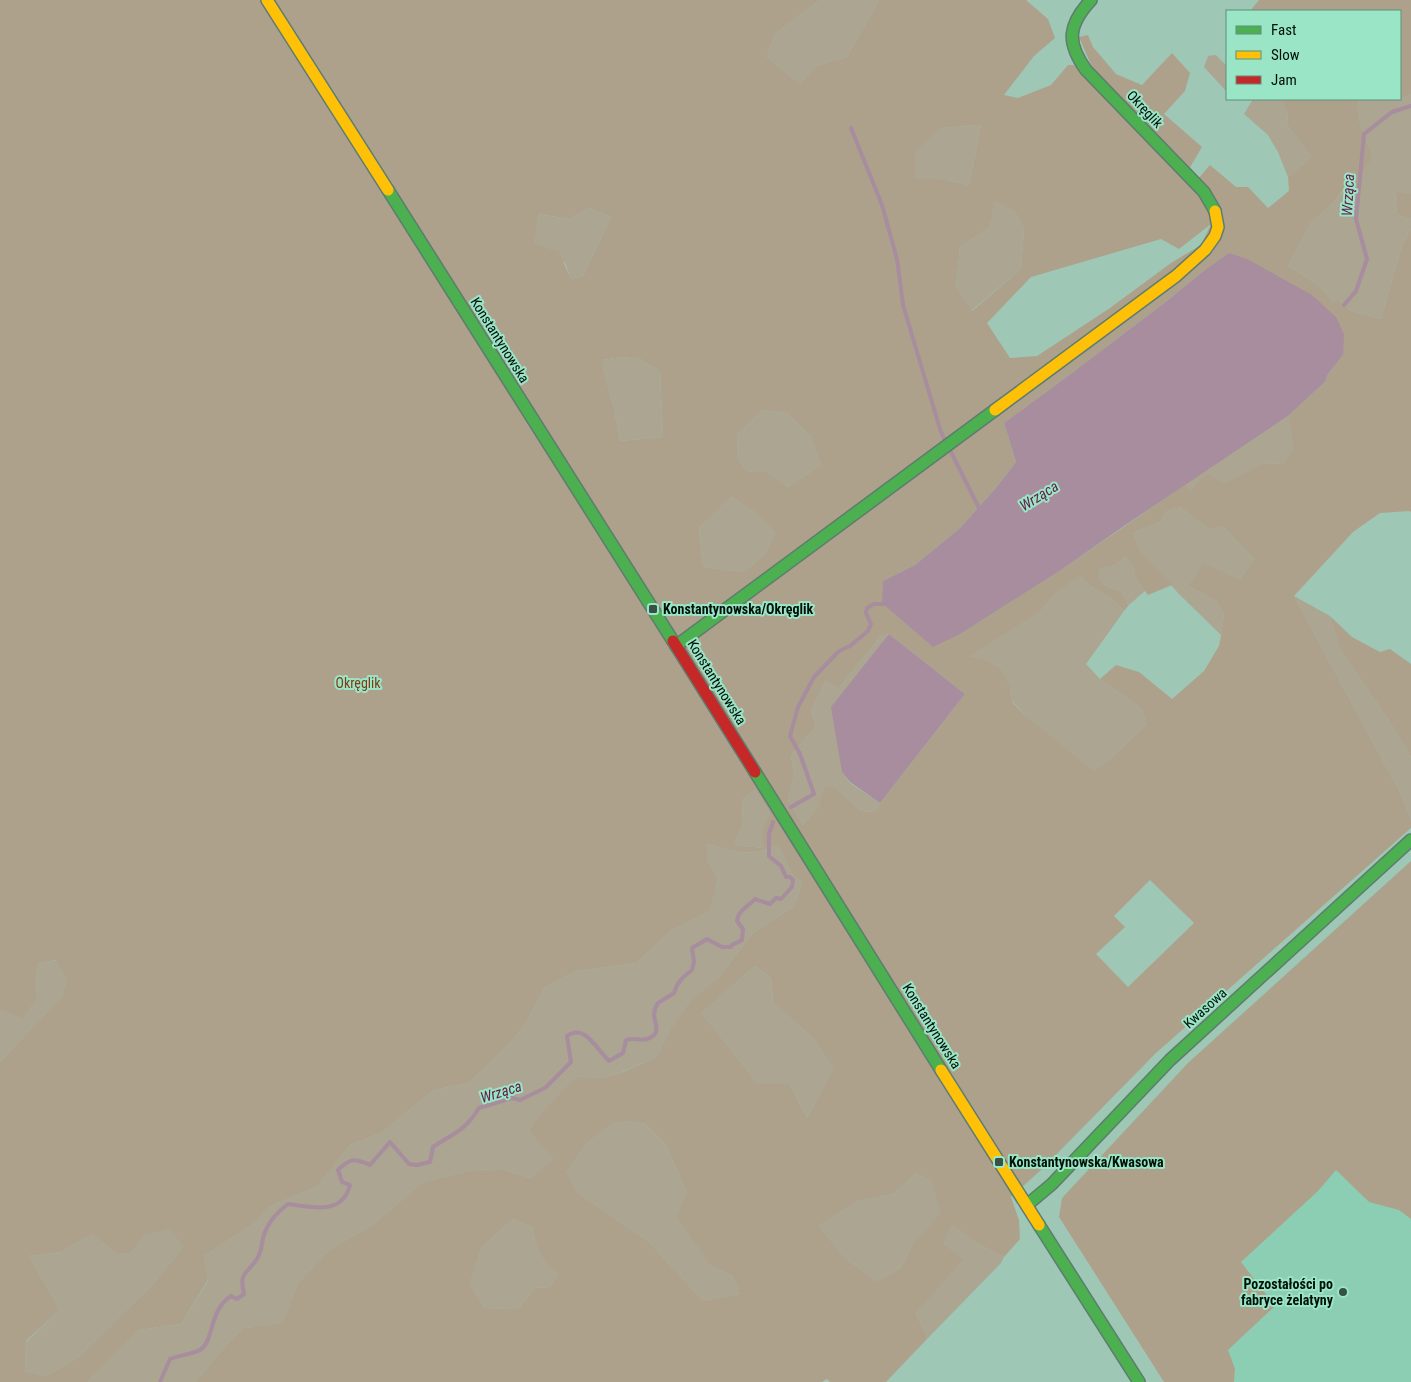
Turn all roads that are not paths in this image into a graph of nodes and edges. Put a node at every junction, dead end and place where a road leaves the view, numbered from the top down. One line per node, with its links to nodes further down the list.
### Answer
1 (266, 0): 3 (main road, Konstantynowska)
2 (1091, 0): 3 (main road, Okręglik)
3 (676, 646): 5 (main road, Konstantynowska)
4 (1411, 840): 5 (main road, Kwasowa)
5 (1027, 1205): 6 (main road, Konstantynowska)
6 (1139, 1382)

